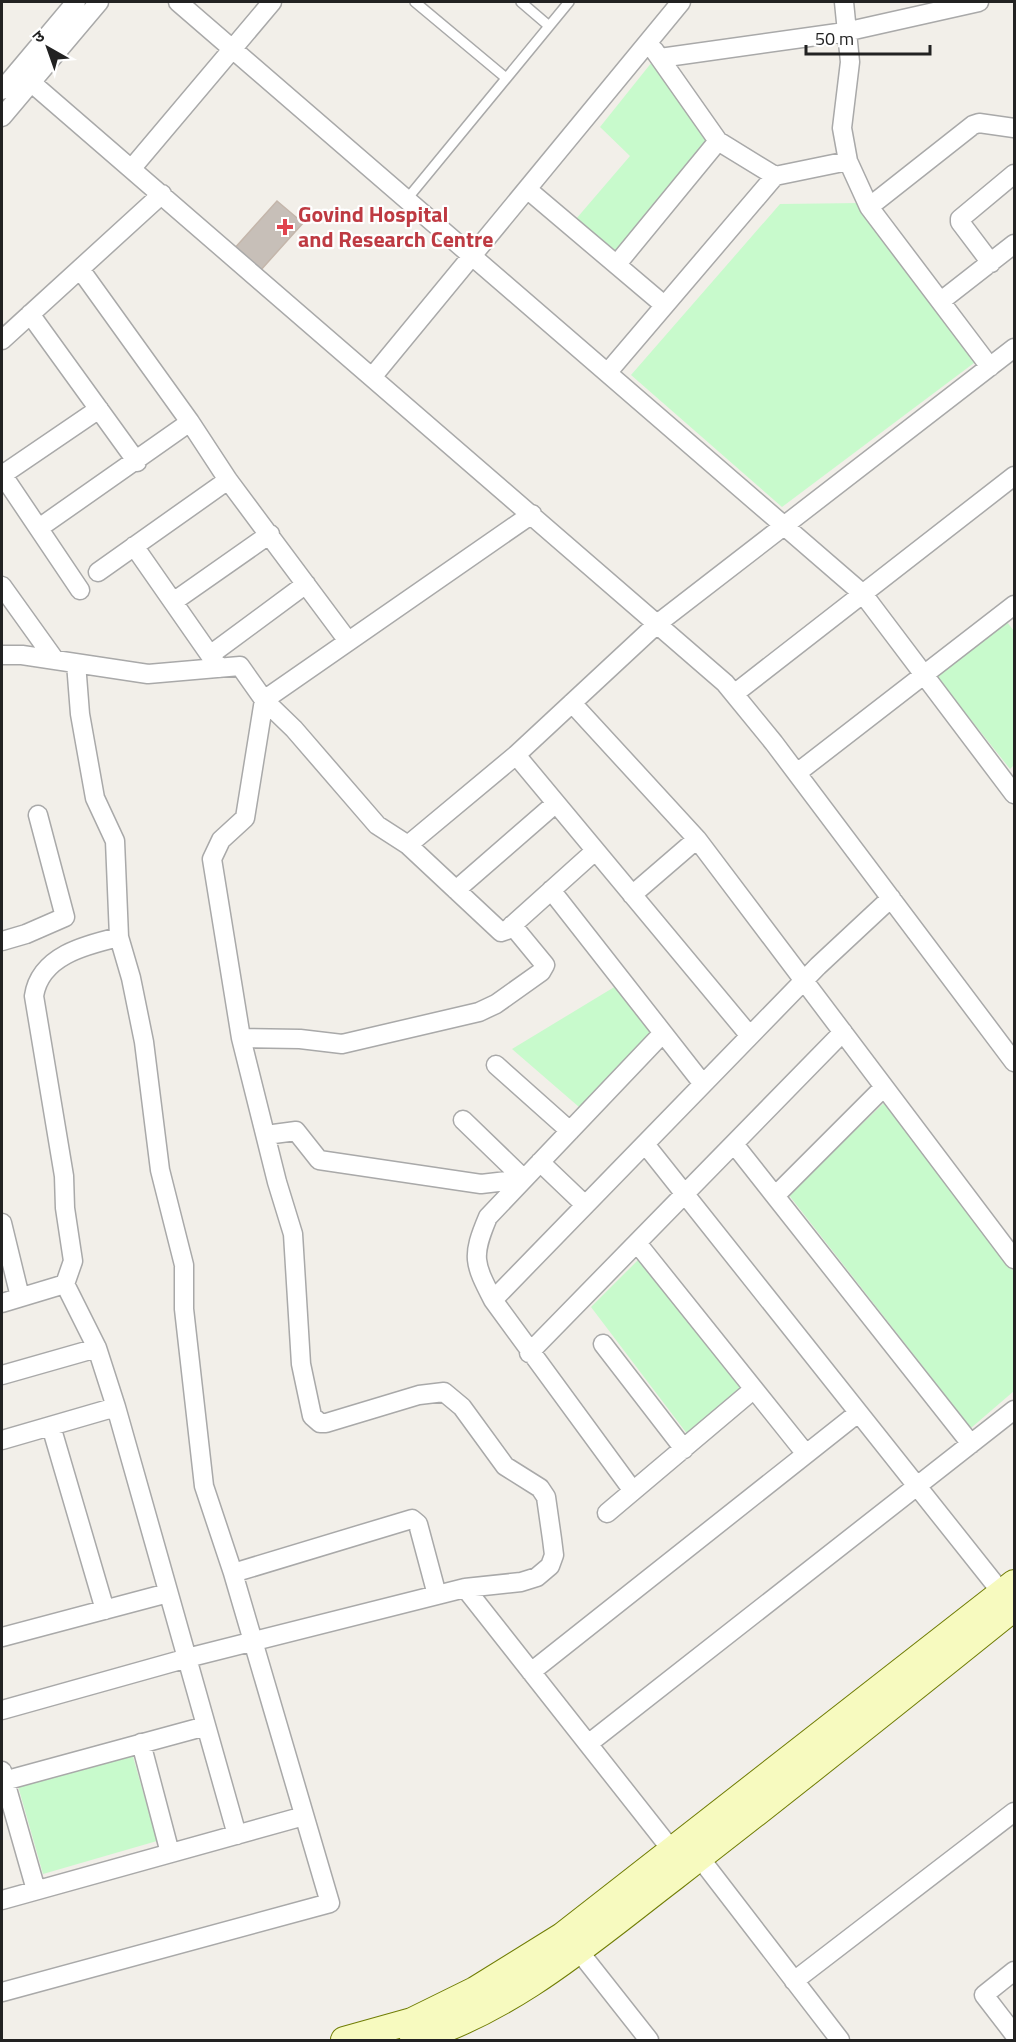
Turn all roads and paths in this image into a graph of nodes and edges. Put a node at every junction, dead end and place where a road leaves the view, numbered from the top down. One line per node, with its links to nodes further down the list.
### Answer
1 (76, 2): 16 (street)
2 (99, 2): 16 (street)
3 (178, 2): 14 (street)
4 (272, 2): 14 (street)
5 (415, 2): 17 (lane)
6 (521, 2): 11 (lane)
7 (569, 2): 11 (lane)
8 (681, 2): 13 (street)
9 (844, 2): 12 (street)
10 (979, 2): 12 (street)
11 (549, 26): 17 (lane)
12 (845, 32): 15 (street); 22 (street)
13 (648, 42): 15 (street); 26 (street)
14 (232, 48): 23 (street); 28 (street)
15 (660, 58): 21 (street)
16 (25, 76): 18 (street); 23 (street)
17 (506, 78): 28 (lane)
18 (7, 89): 19 (street)
19 (2, 117)
20 (1014, 128): 29 (street)
21 (718, 141): 25 (street); 33 (street)
22 (848, 161): 25 (street); 29 (street)
23 (132, 168): 27 (street)
24 (1014, 174): 32 (street)
25 (775, 176): 36 (street)
26 (527, 189): 31 (street); 33 (street)
27 (162, 194): 34 (street); 42 (street)
28 (407, 199): 31 (street)
29 (869, 207): 35 (street)
30 (1014, 244): 32 (street)
31 (472, 255): 41 (street); 42 (street)
32 (991, 263): 35 (street)
33 (617, 264): 36 (street)
34 (80, 269): 37 (street); 44 (street)
35 (941, 301): 40 (street)
36 (664, 305): 41 (street)
37 (30, 314): 38 (street); 43 (street)
38 (2, 340)
39 (1014, 348): 40 (street)
40 (990, 367): 50 (street)
41 (608, 372): 50 (street)
42 (373, 376): 49 (street)
43 (99, 409): 45 (street); 46 (street)
44 (190, 422): 45 (street); 48 (street)
45 (137, 462): 51 (street)
46 (2, 474): 51 (street)
47 (1014, 476): 58 (street)
48 (228, 480): 52 (street); 53 (street)
49 (531, 514): 61 (street); 62 (street)
50 (785, 526): 58 (street); 61 (street)
51 (39, 528): 57 (street)
52 (270, 534): 55 (street); 59 (street)
53 (134, 546): 54 (street); 59 (street)
54 (98, 572)
55 (306, 584): 62 (street); 65 (street)
56 (2, 586): 64 (street)
57 (80, 590)
58 (863, 594): 67 (street); 68 (street)
59 (173, 602): 65 (street)
60 (1013, 609): 67 (street)
61 (657, 624): 68 (street); 70 (street)
62 (348, 641): 69 (street)
63 (2, 655): 64 (street)
64 (55, 660): 66 (street)
65 (214, 662): 66 (street); 69 (street)
66 (76, 663): 84 (street)
67 (924, 675): 72 (street); 73 (street)
68 (734, 694): 72 (street)
69 (264, 700): 77 (street); 90 (street)
70 (572, 703): 71 (street); 76 (street)
71 (516, 756): 74 (street); 77 (street)
72 (797, 773): 82 (street)
73 (1012, 785)
74 (555, 804): 78 (street); 79 (street)
75 (38, 815): 85 (street)
76 (697, 839): 81 (street); 86 (street)
77 (408, 845): 79 (street)
78 (595, 851): 80 (street); 81 (street)
79 (456, 890): 83 (street)
80 (551, 890): 83 (street); 88 (street)
81 (632, 895): 89 (street)
82 (891, 898): 86 (street); 91 (street)
83 (512, 926): 90 (street)
84 (119, 937): 108 (street); 128 (street)
85 (2, 941)
86 (804, 980): 87 (street); 89 (street)
87 (843, 1032): 94 (street); 99 (street)
88 (663, 1033): 93 (street); 96 (street)
89 (750, 1036): 93 (street)
90 (240, 1038): 97 (street)
91 (1014, 1062)
92 (496, 1065): 96 (street)
93 (703, 1084): 98 (street)
94 (884, 1087): 103 (street); 107 (street)
95 (463, 1120): 101 (street)
96 (570, 1131): 100 (street)
97 (266, 1135): 101 (street); 129 (street)
98 (645, 1144): 102 (street); 104 (street)
99 (734, 1144): 102 (street); 103 (street)
100 (540, 1162): 101 (street); 104 (street)
101 (524, 1179): 110 (street)
102 (685, 1194): 106 (street); 119 (street)
103 (775, 1196): 122 (street)
104 (584, 1204): 110 (street)
105 (2, 1223): 109 (street)
106 (637, 1243): 114 (street); 116 (street)
107 (1014, 1258)
108 (65, 1284): 109 (street); 113 (street)
109 (20, 1297): 111 (street)
110 (493, 1300): 114 (street)
111 (2, 1303)
112 (603, 1344): 123 (street)
113 (97, 1348): 115 (street); 117 (street)
114 (529, 1353): 126 (street)
115 (2, 1375)
116 (754, 1389): 123 (street); 124 (street)
117 (116, 1407): 120 (street); 130 (street)
118 (1014, 1410): 122 (street)
119 (858, 1413): 124 (street); 125 (street)
120 (51, 1426): 121 (street); 133 (street)
121 (2, 1440)
122 (971, 1444): 125 (street)
123 (684, 1449): 126 (street)
124 (806, 1454): 137 (street)
125 (917, 1486): 132 (street); 141 (street)
126 (633, 1491): 127 (street)
127 (606, 1513)
128 (233, 1573): 131 (street); 135 (street)
129 (465, 1588): 131 (street); 137 (street)
130 (168, 1593): 133 (street); 136 (street)
131 (437, 1595): 135 (street)
132 (1011, 1596): 147 (street)
133 (105, 1610): 134 (street)
134 (2, 1637)
135 (253, 1642): 136 (street); 144 (street)
136 (187, 1659): 138 (street); 139 (street)
137 (531, 1672): 141 (street)
138 (2, 1710)
139 (206, 1726): 140 (street); 145 (street)
140 (141, 1743): 142 (street); 146 (street)
141 (588, 1744): 147 (street)
142 (3, 1776): 148 (street)
143 (1014, 1812): 152 (street)
144 (304, 1816): 145 (street); 154 (street)
145 (237, 1835): 146 (street)
146 (170, 1853): 148 (street)
147 (686, 1854): 150 (street); 152 (street); 153 (street)
148 (36, 1890): 149 (street)
149 (2, 1900)
150 (578, 1950): 153 (street); 158 (street)
151 (1014, 1971): 155 (street)
152 (794, 1981): 159 (street)
153 (507, 1984): 156 (street); 157 (street)
154 (2, 1992)
155 (1014, 2034)
156 (344, 2040)
157 (413, 2040)
158 (649, 2040)
159 (840, 2040)

